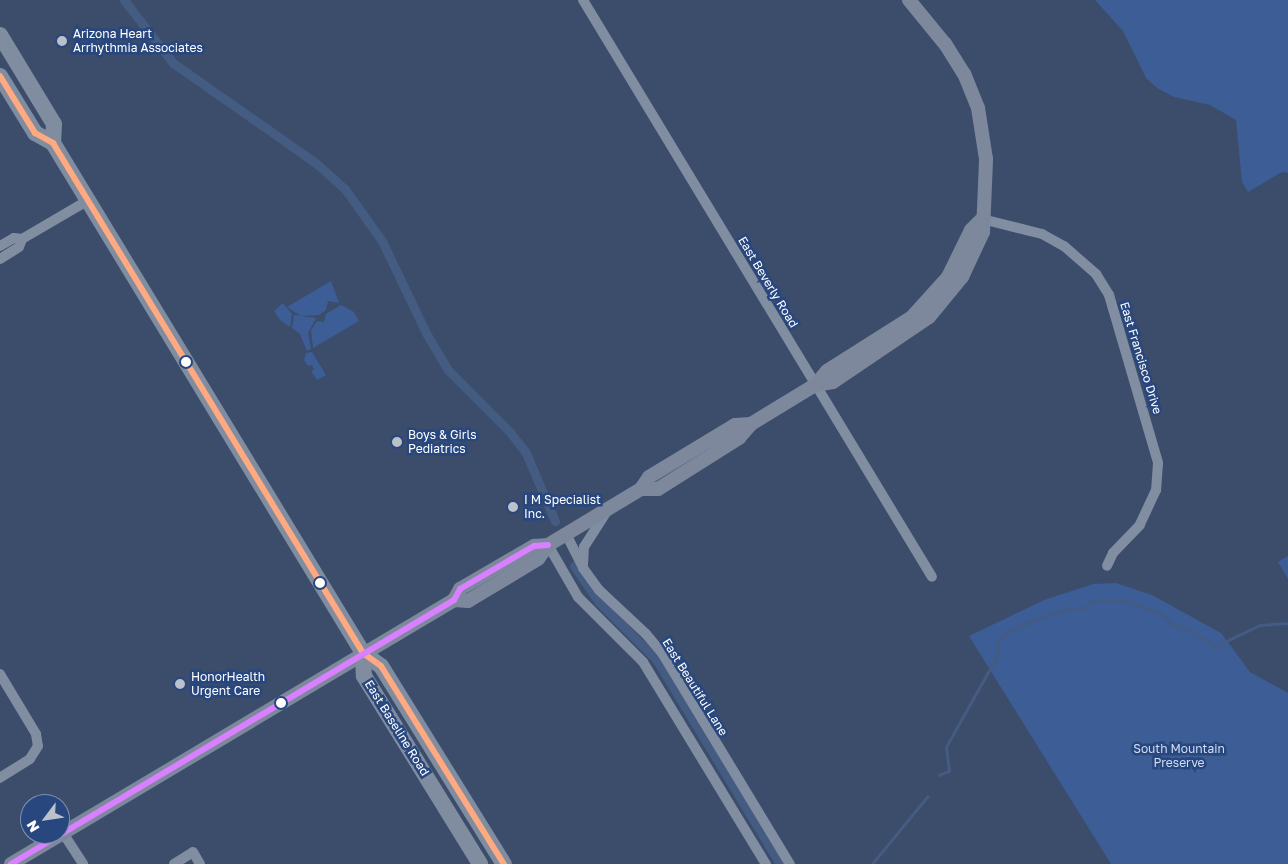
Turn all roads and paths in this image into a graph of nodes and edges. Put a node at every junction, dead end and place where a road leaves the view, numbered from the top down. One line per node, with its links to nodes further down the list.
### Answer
1 (583, 0): 11 (street, East Beverly Road)
2 (909, 0): 7 (main road)
3 (0, 35): 5 (main road)
4 (0, 76): 5 (main road)
5 (53, 143): 6 (main road)
6 (87, 201): 8 (street); 18 (main road)
7 (982, 219): 11 (main road); 15 (street, East Francisco Drive)
8 (22, 239): 9 (street); 10 (street)
9 (0, 246)
10 (0, 259)
11 (815, 385): 12 (main road); 17 (street, East Beverly Road)
12 (608, 510): 13 (main road); 16 (street)
13 (566, 534): 14 (main road); 16 (street, East Beautiful Lane)
14 (548, 545): 18 (main road); 30 (street)
15 (1107, 566)
16 (583, 568): 31 (street, East Beautiful Lane)
17 (932, 578)
18 (363, 653): 21 (main road); 28 (main road, East Baseline Road); 29 (main road, East Baseline Road)
19 (0, 674): 20 (street)
20 (0, 778)
21 (70, 829)
22 (45, 844): 24 (main road)
23 (70, 844): 25 (street)
24 (11, 864)
25 (83, 864)
26 (174, 864): 27 (street)
27 (200, 864)
28 (480, 864)
29 (504, 864)
30 (766, 864)
31 (790, 864)

